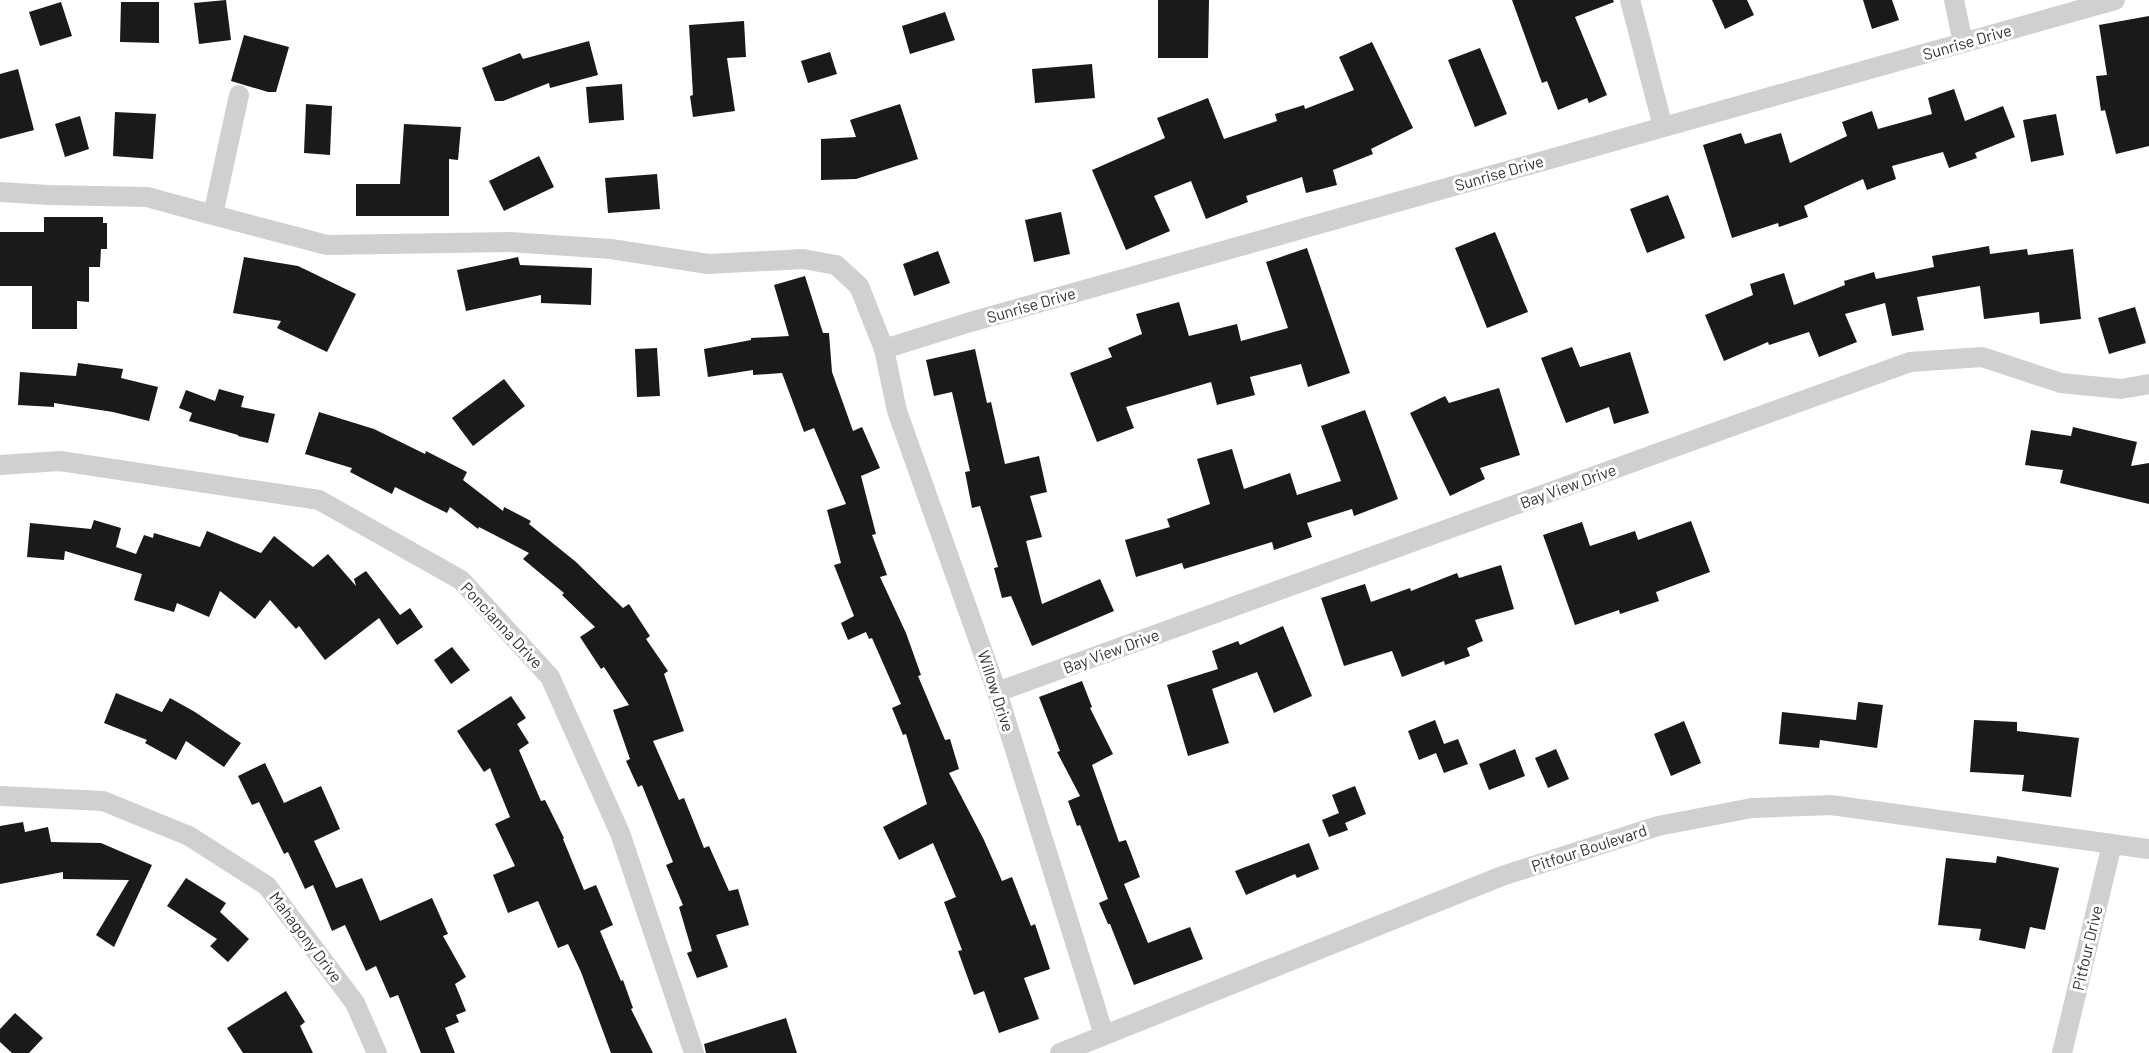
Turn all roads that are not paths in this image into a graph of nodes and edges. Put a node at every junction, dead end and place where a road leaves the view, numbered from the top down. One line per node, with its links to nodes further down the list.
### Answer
1 (1630, 0): 6 (street)
2 (1954, 0): 4 (street)
3 (2115, 0): 4 (street, Sunrise Drive)
4 (1963, 43): 6 (street, Sunrise Drive)
5 (239, 95): 8 (street)
6 (1663, 127): 9 (street, Sunrise Drive)
7 (0, 192): 8 (street, Willow Drive)
8 (213, 215): 9 (street, Willow Drive)
9 (884, 349): 12 (street, Willow Drive)
10 (2149, 384): 12 (street, Bay View Drive)
11 (0, 465): 18 (street, Poncianna Drive)
12 (997, 692): 16 (street, Willow Drive)
13 (0, 796): 17 (street, Mahagony Drive)
14 (2112, 844): 15 (street, Pitfour Boulevard); 16 (street, Pitfour Boulevard); 20 (street, Pitfour Drive)
15 (2149, 849)
16 (1104, 1035): 19 (street, Pitfour Boulevard)
17 (377, 1053)
18 (694, 1053)
19 (1060, 1053)
20 (2062, 1053)

